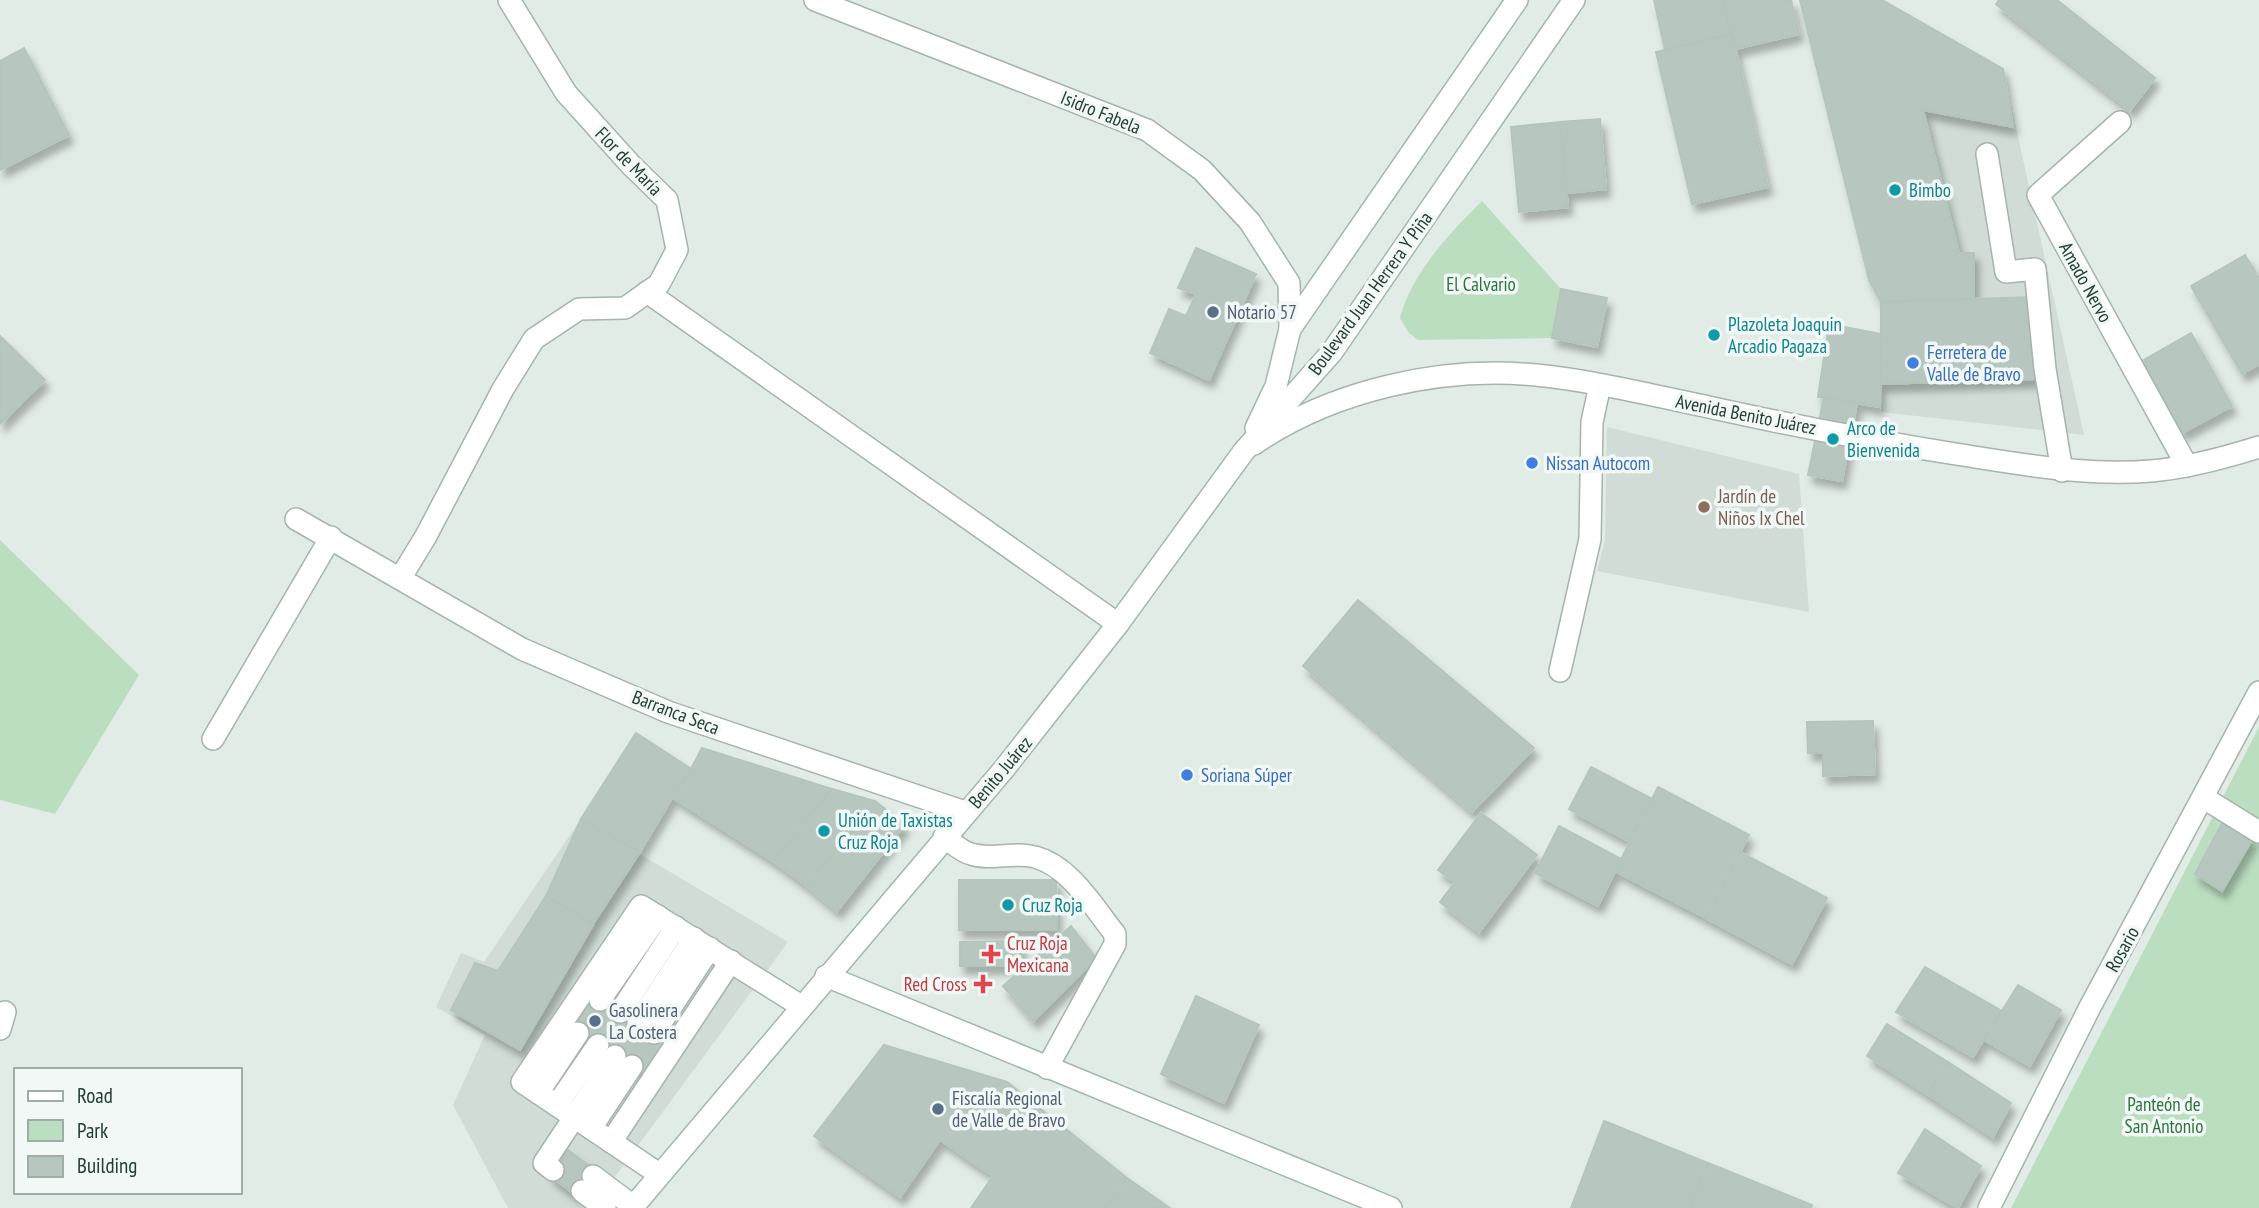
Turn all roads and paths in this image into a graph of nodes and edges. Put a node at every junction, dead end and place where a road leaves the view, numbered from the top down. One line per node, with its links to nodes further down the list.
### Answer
1 (509, 0): 7 (street, Flor de María)
2 (815, 0): 8 (street, Isidro Fabela)
3 (1517, 0): 8 (street, Boulevard Juan Herrera Y Piña)
4 (1574, 0): 11 (street, Boulevard Juan Herrera Y Piña)
5 (2120, 121): 12 (street, Amado Nervo)
6 (1987, 154): 13 (street)
7 (647, 292): 16 (street, Flor de María); 17 (street)
8 (1290, 330): 11 (street, Boulevard Juan Herrera Y Piña)
9 (1600, 385): 11 (street, Avenida Benito Juárez); 13 (street, Avenida Benito Juárez); 18 (street)
10 (2259, 447): 12 (street, Avenida Benito Juárez)
11 (1244, 452): 17 (street, Benito Juárez)
12 (2187, 466): 13 (street, Avenida Benito Juárez)
13 (2062, 471)
14 (296, 519): 15 (street, Barranca Seca)
15 (331, 537): 16 (street, Barranca Seca); 20 (street)
16 (401, 578): 22 (street, Barranca Seca)
17 (1118, 624): 22 (street, Benito Juárez)
18 (1560, 671)
19 (2259, 692): 21 (street, Rosario)
20 (213, 739)
21 (2204, 798): 23 (street); 42 (street, Rosario)
22 (965, 812): 24 (street, Benito Juárez)
23 (2259, 832)
24 (944, 837): 28 (street, Benito Juárez); 32 (street)
25 (649, 911): 26 (street); 29 (street); 33 (street)
26 (693, 938): 26 (street); 27 (street)
27 (731, 961): 30 (street); 36 (street)
28 (826, 976): 30 (street, Benito Juárez); 32 (street)
29 (600, 1000)
30 (801, 1006): 38 (street, Benito Juárez)
31 (578, 1033): 33 (street)
32 (1047, 1068): 41 (street)
33 (530, 1087): 34 (street)
34 (557, 1105): 35 (street); 35 (street)
35 (583, 1123): 36 (street); 37 (street)
36 (611, 1142): 38 (street)
37 (557, 1158)
38 (659, 1174): 39 (street, Benito Juárez)
39 (632, 1207): 40 (street)
40 (605, 1208)
41 (1391, 1208)
42 (1989, 1208)

